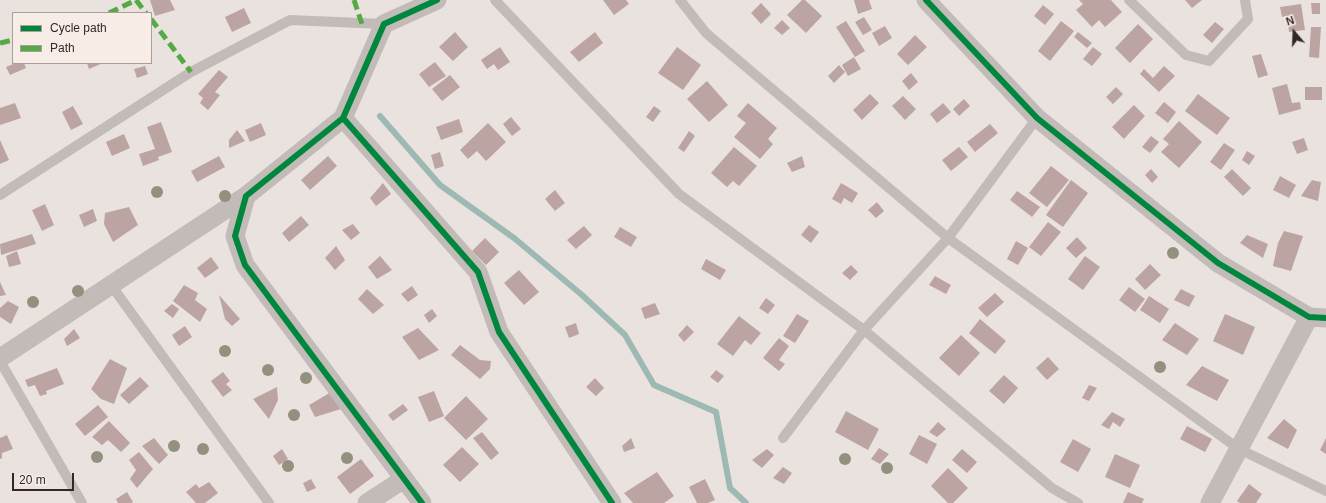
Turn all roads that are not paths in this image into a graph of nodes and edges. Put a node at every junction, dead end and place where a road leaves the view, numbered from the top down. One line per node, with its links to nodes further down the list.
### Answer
1 (437, 0): 7 (street)
2 (495, 0): 15 (lane)
3 (680, 0): 12 (lane)
4 (926, 0): 9 (street)
5 (1129, 0): 6 (lane)
6 (1245, 0)
7 (384, 24): 8 (street); 10 (lane)
8 (343, 118): 11 (street); 26 (street)
9 (1037, 118): 12 (lane); 14 (street)
10 (0, 195)
11 (246, 196): 13 (street); 20 (street)
12 (948, 238): 15 (lane); 19 (lane)
13 (111, 285): 16 (street); 23 (lane)
14 (1317, 318): 19 (street)
15 (864, 330): 18 (lane); 27 (lane)
16 (0, 358)
17 (0, 361): 22 (lane)
18 (783, 438)
19 (1239, 449): 21 (lane); 28 (street)
20 (404, 479): 24 (street); 25 (street)
21 (1326, 491)
22 (82, 503)
23 (269, 503)
24 (367, 503)
25 (422, 503)
26 (612, 503)
27 (1078, 503)
28 (1210, 503)

